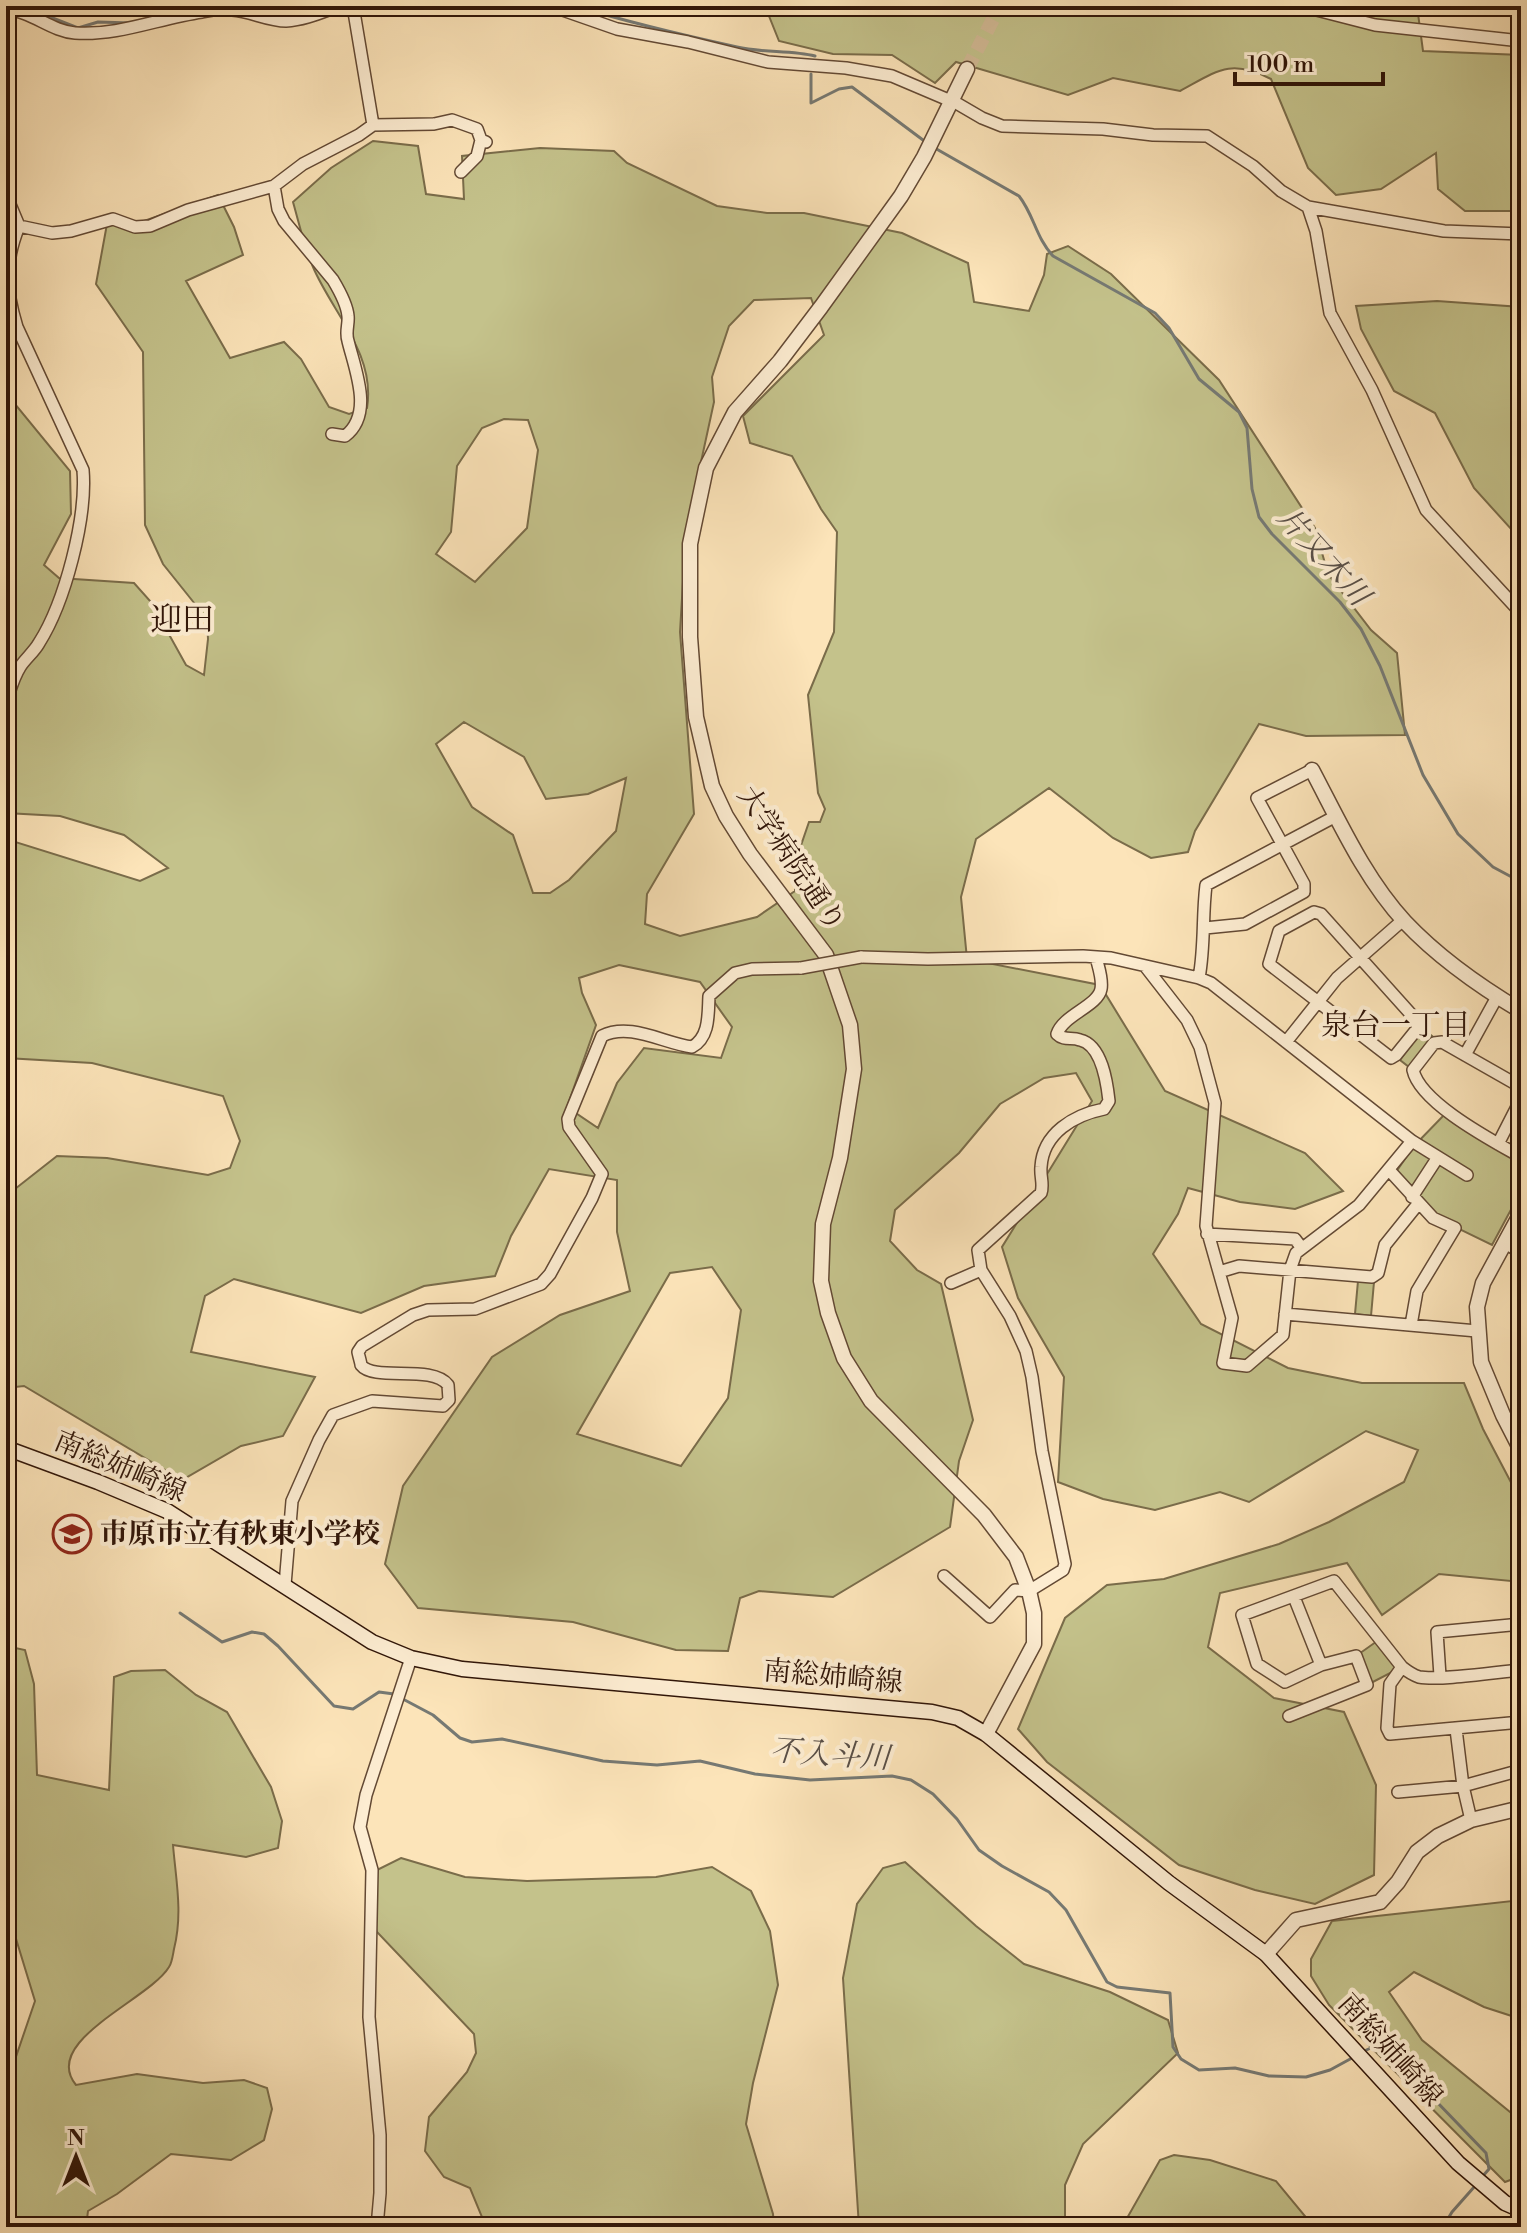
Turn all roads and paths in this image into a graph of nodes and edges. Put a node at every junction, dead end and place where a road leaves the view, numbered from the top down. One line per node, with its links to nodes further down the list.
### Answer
1 (339, 6): 5 (street)
2 (353, 6): 9 (street)
3 (551, 6): 8 (street)
4 (1301, 6): 6 (street)
5 (6, 10)
6 (1521, 41)
7 (967, 69): 8 (street, 大学病院通り)
8 (952, 101): 13 (street); 61 (street, 大学病院通り)
9 (373, 125): 10 (street); 11 (street)
10 (461, 172)
11 (274, 186): 14 (street); 19 (street)
12 (6, 195): 14 (street)
13 (1308, 207): 15 (street); 20 (street)
14 (19, 226): 16 (street)
15 (1521, 234)
16 (6, 272): 18 (street)
17 (6, 326): 18 (street)
18 (28, 350): 21 (street)
19 (332, 434)
20 (1521, 613)
21 (6, 702)
22 (1312, 770): 23 (street); 24 (street)
23 (1336, 816): 24 (street); 25 (street)
24 (1282, 845): 26 (street); 26 (street)
25 (1403, 920): 28 (street); 31 (street)
26 (1205, 928): 30 (street)
27 (1096, 957): 29 (street); 50 (street); 60 (street, bridge)
28 (1359, 957): 32 (street); 32 (street); 32 (street)
29 (1145, 966): 30 (street); 46 (street)
30 (1199, 978): 34 (street)
31 (1497, 997): 33 (street); 35 (street)
32 (1317, 1001): 34 (street)
33 (1521, 1011)
34 (1286, 1042): 38 (street)
35 (1465, 1055): 36 (street); 39 (street)
36 (1521, 1087)
37 (1521, 1099): 39 (street)
38 (1412, 1141): 40 (street); 42 (street)
39 (1498, 1144): 41 (street)
40 (1438, 1157): 43 (street); 44 (street)
41 (1521, 1157)
42 (1389, 1170): 44 (street); 48 (street)
43 (1467, 1175)
44 (1415, 1201): 51 (street); 55 (street)
45 (1521, 1213): 47 (street)
46 (1207, 1234): 48 (street); 52 (street)
47 (1506, 1244): 49 (street); 56 (street)
48 (1301, 1247): 51 (street)
49 (1521, 1252)
50 (981, 1270): 53 (street); 61 (street)
51 (1290, 1270): 52 (street); 54 (street)
52 (1219, 1272): 54 (street)
53 (951, 1283)
54 (1285, 1314): 55 (street)
55 (1411, 1325): 56 (street)
56 (1477, 1331): 58 (street)
57 (6, 1448): 60 (street, 南総姉崎線)
58 (1521, 1450)
59 (944, 1576): 61 (street)
60 (285, 1585): 64 (street, 南総姉崎線)
61 (1029, 1591): 72 (street, 大学病院通り)
62 (1294, 1597): 65 (street); 65 (street); 66 (street)
63 (1521, 1624): 68 (street)
64 (411, 1658): 72 (street, 南総姉崎線); 80 (street)
65 (1321, 1665): 69 (street)
66 (1402, 1667): 68 (street); 71 (street)
67 (1521, 1670): 68 (street)
68 (1440, 1676)
69 (1289, 1716)
70 (1521, 1722): 71 (street)
71 (1456, 1729): 74 (street)
72 (986, 1734): 78 (street, 南総姉崎線)
73 (1521, 1770): 74 (street)
74 (1463, 1786): 75 (street); 77 (street)
75 (1398, 1792)
76 (1521, 1808): 77 (street)
77 (1471, 1820): 78 (street)
78 (1266, 1954): 79 (street, 南総姉崎線)
79 (1521, 2210)
80 (377, 2227)

